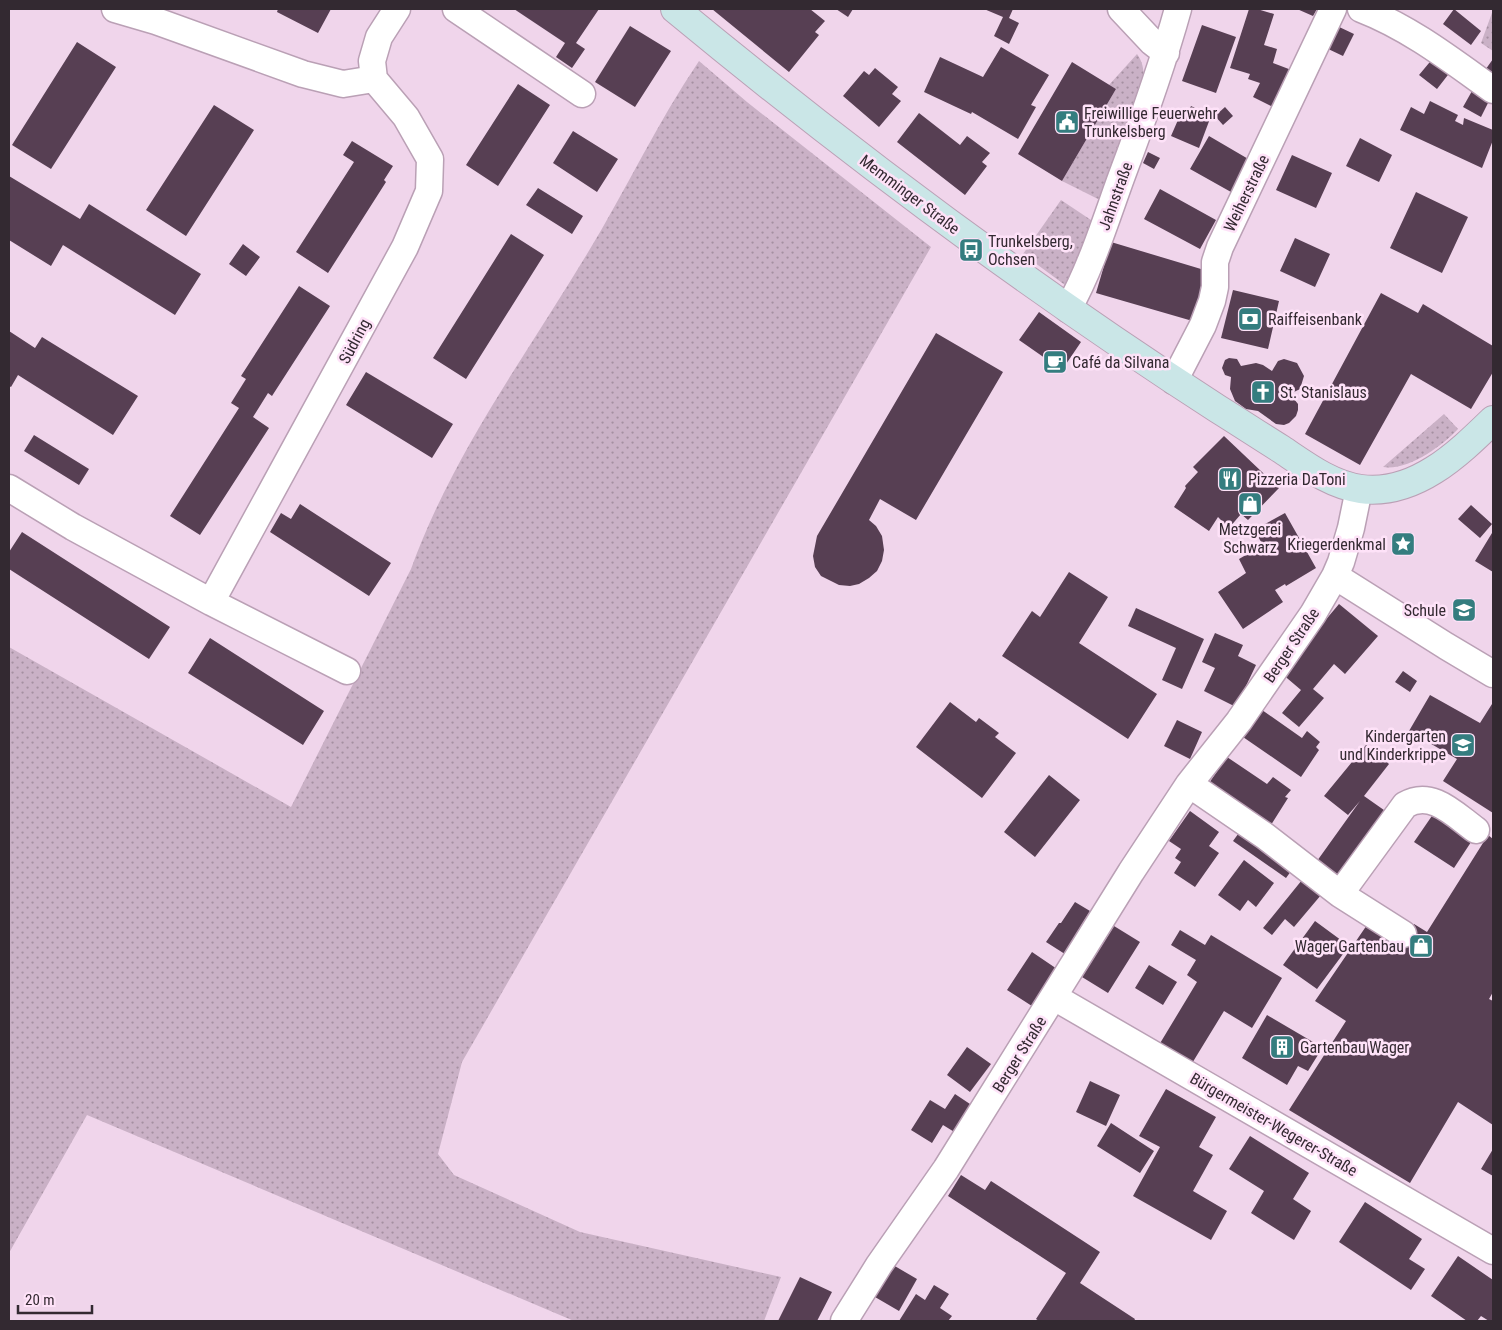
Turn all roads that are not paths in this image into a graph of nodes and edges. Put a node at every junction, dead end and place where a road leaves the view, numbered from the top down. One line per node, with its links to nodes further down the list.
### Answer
1 (115, 9): 10 (street)
2 (397, 9): 10 (street)
3 (456, 9): 12 (street)
4 (675, 9): 13 (street, Memminger Straße)
5 (1121, 9): 9 (street)
6 (1178, 9): 9 (street, Jahnstraße)
7 (1333, 9): 14 (street, Weiherstraße)
8 (1361, 9): 11 (street)
9 (1166, 54): 13 (street, Jahnstraße)
10 (374, 80): 19 (street, Südring)
11 (1493, 90)
12 (582, 94)
13 (1068, 308): 14 (street, Memminger Straße)
14 (1174, 381): 17 (street, Memminger Straße)
15 (1493, 420): 17 (street)
16 (9, 488): 19 (street)
17 (1360, 489): 18 (street, Berger Straße)
18 (1335, 576): 21 (street); 22 (street, Berger Straße)
19 (211, 602): 20 (street)
20 (347, 671)
21 (1493, 674)
22 (1189, 784): 24 (street); 26 (street, Berger Straße)
23 (1476, 830): 24 (street)
24 (1340, 894): 25 (street)
25 (1403, 934)
26 (1054, 997): 27 (street, Bürgermeister-Wegerer-Straße); 28 (street, Berger Straße)
27 (1493, 1251)
28 (844, 1321)

